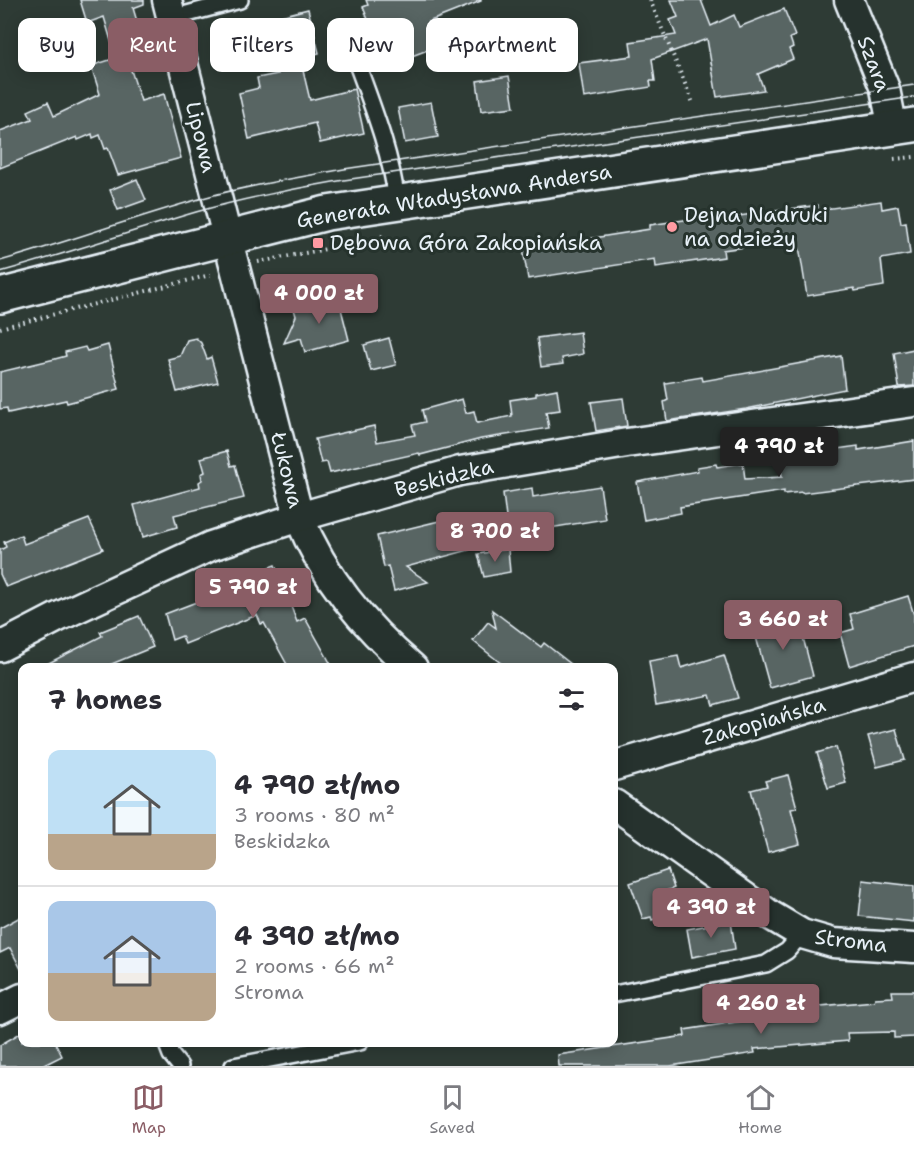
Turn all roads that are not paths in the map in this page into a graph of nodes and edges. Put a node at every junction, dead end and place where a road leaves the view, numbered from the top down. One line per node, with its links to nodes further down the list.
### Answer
1 (240, 0): 3 (lane)
2 (849, 0): 5 (street, Szara)
3 (169, 9): 7 (street, Lipowa)
4 (359, 72): 6 (lane)
5 (908, 130): 6 (main road, Generała Władysława Andersa)
6 (397, 202): 7 (main road, Generała Władysława Andersa)
7 (232, 253): 8 (main road, Generała Władysława Andersa); 10 (street, Łukowa)
8 (0, 296)
9 (914, 402): 10 (street, Beskidzka)
10 (299, 517): 11 (street, Beskidzka); 12 (street, Łukowa)
11 (0, 647)
12 (408, 663)
13 (914, 677): 14 (street, Zakopiańska)
14 (618, 765)
15 (618, 807): 16 (street, Stroma)
16 (802, 934): 17 (street, Stroma); 18 (lane)
17 (914, 948)
18 (618, 993)
19 (18, 1000): 20 (street)
20 (0, 1009)
21 (168, 1047): 23 (lane)
22 (334, 1047): 24 (lane)
23 (180, 1066)
24 (233, 1066)

